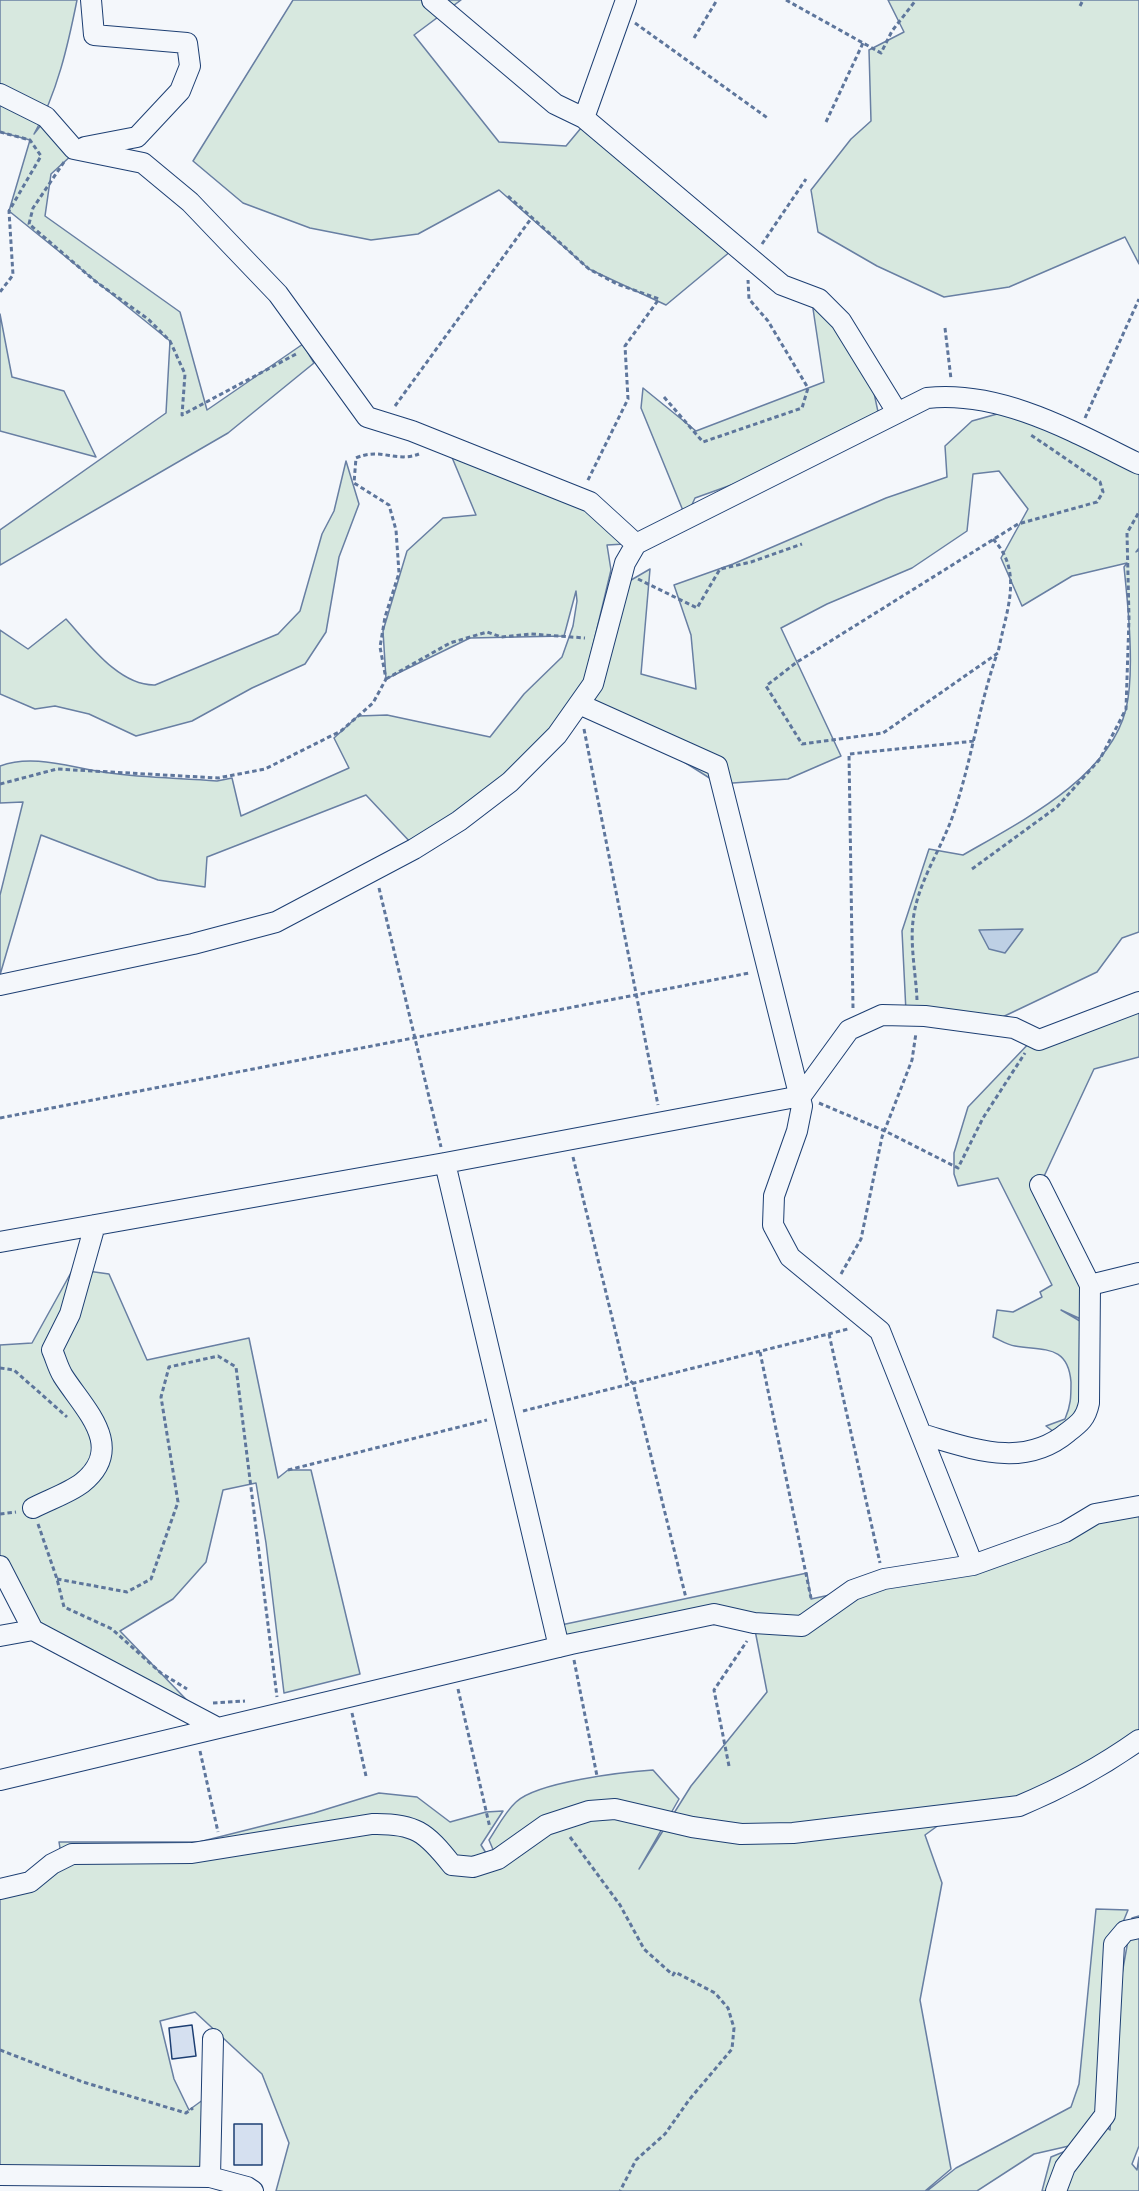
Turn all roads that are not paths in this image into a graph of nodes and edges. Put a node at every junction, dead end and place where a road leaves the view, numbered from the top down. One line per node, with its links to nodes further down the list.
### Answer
1 (91, 0): 6 (street)
2 (432, 0): 5 (street)
3 (624, 6): 5 (street)
4 (1, 91): 6 (street)
5 (585, 118): 7 (street)
6 (74, 149): 9 (street)
7 (897, 412): 8 (street); 9 (street)
8 (1139, 464)
9 (636, 544): 10 (street)
10 (579, 704): 11 (street); 13 (street)
11 (0, 985)
12 (1139, 1002): 13 (street)
13 (801, 1095): 14 (street); 20 (street)
14 (446, 1163): 16 (street); 27 (street)
15 (1040, 1185): 19 (street)
16 (95, 1225): 17 (street); 22 (street)
17 (0, 1242)
18 (1139, 1273): 19 (street)
19 (1090, 1285): 20 (street)
20 (921, 1434): 23 (street)
21 (1139, 1506): 23 (street)
22 (33, 1508)
23 (973, 1565): 27 (street)
24 (0, 1566): 25 (street)
25 (33, 1629): 26 (street); 28 (street)
26 (0, 1636)
27 (565, 1646): 28 (street)
28 (218, 1728): 30 (street)
29 (1139, 1740): 31 (street)
30 (0, 1780)
31 (0, 1889)
32 (1139, 1928): 37 (street)
33 (213, 2039): 35 (street)
34 (0, 2175): 35 (street)
35 (210, 2177): 36 (street)
36 (254, 2191)
37 (1056, 2191)

